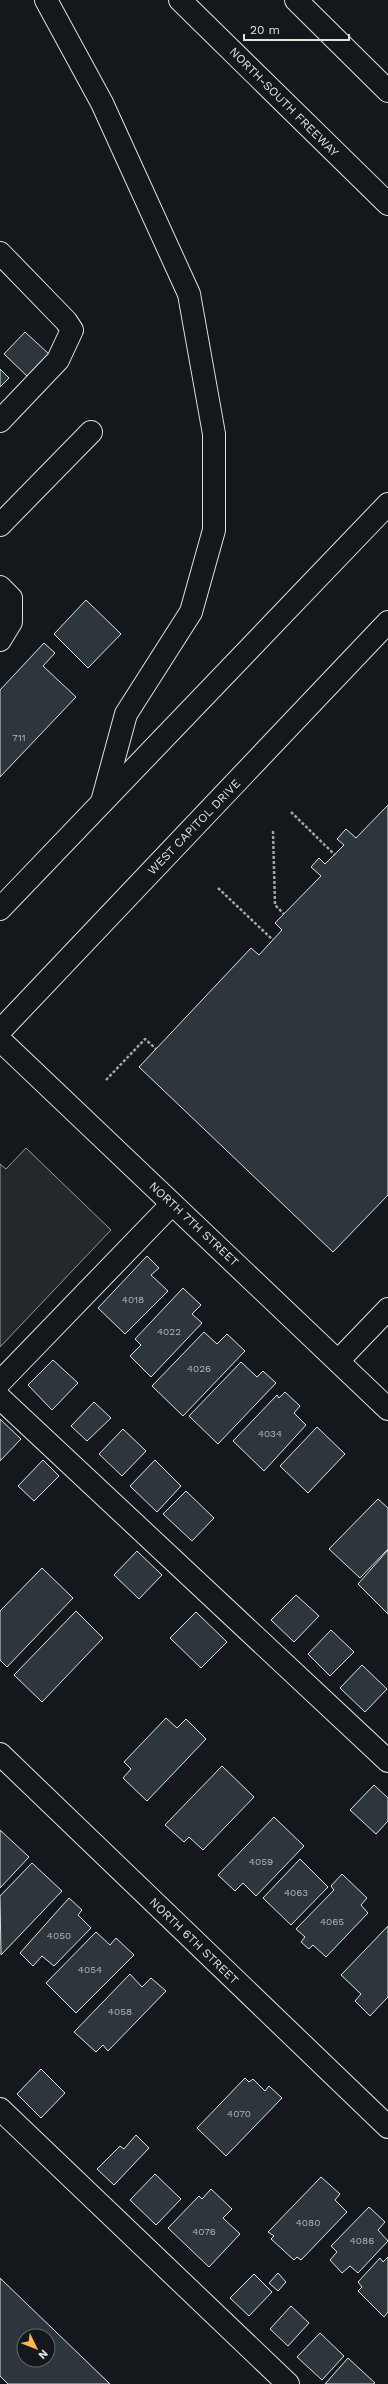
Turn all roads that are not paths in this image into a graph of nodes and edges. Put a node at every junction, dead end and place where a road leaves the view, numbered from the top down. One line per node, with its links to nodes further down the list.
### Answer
1 (46, 0): 14 (main road)
2 (180, 0): 5 (main road, NORTH-SOUTH FREEWAY)
3 (296, 0): 4 (main road)
4 (388, 91)
5 (388, 204)
6 (0, 253): 7 (main road)
7 (0, 421)
8 (91, 432): 10 (main road)
9 (388, 504): 14 (main road)
10 (0, 525)
11 (0, 587): 13 (main road)
12 (388, 622): 16 (main road, WEST CAPITOL DRIVE)
13 (0, 640)
14 (102, 802): 15 (main road)
15 (0, 909)
16 (0, 1031)
17 (0, 1040): 18 (main road, NORTH 7TH STREET)
18 (172, 1204): 20 (main road, NORTH 7TH STREET); 21 (main road)
19 (388, 1309): 20 (main road)
20 (338, 1361): 23 (main road, NORTH 7TH STREET)
21 (0, 1382)
22 (0, 1398): 25 (main road)
23 (388, 1409)
24 (0, 1754): 27 (main road, NORTH 6TH STREET)
25 (388, 1761)
26 (0, 2110): 28 (main road)
27 (388, 2127)
28 (288, 2384)

